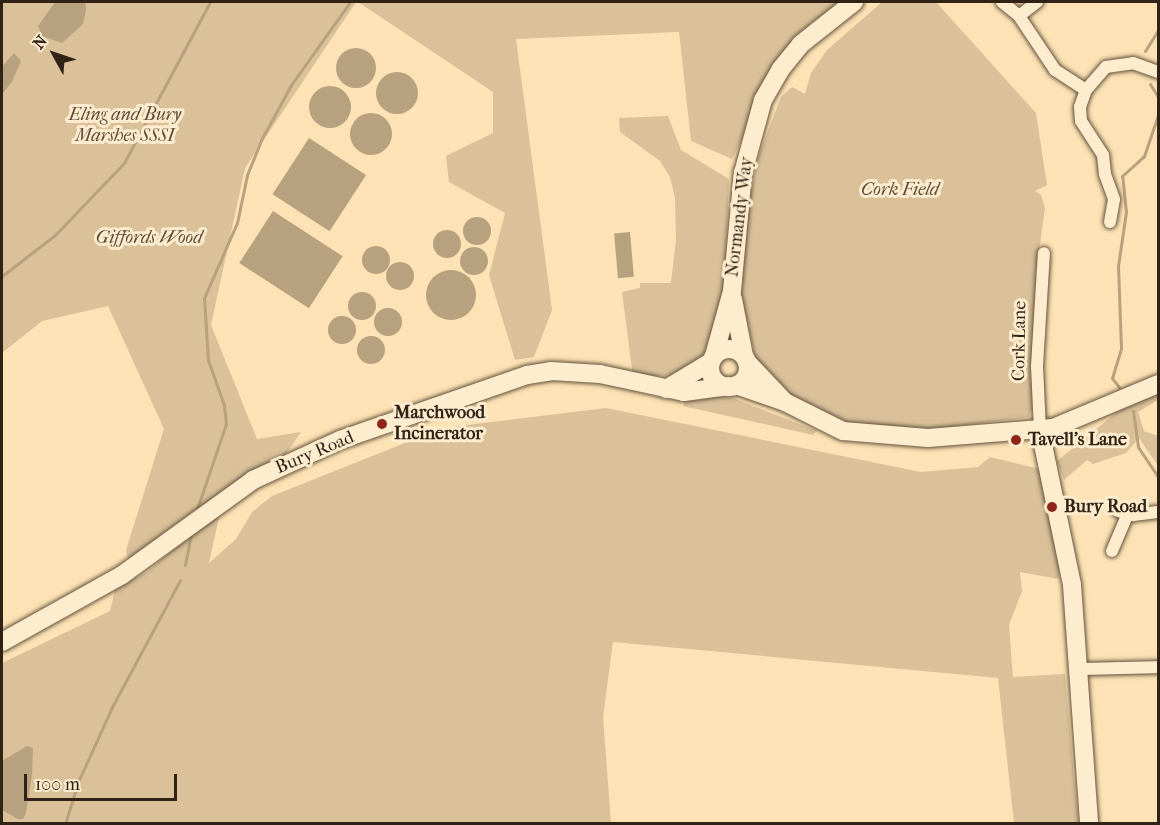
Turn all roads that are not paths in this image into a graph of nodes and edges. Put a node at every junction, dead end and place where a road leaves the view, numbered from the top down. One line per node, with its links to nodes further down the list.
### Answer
1 (854, 2): 9 (street, Normandy Way)
2 (1002, 2): 4 (street)
3 (1037, 2): 4 (street)
4 (1019, 16): 6 (street)
5 (1158, 72): 6 (street)
6 (1086, 90): 7 (street)
7 (1110, 222)
8 (1044, 254): 16 (street, Cork Lane)
9 (732, 291): 10 (street, Normandy Way); 11 (street, Normandy Way)
10 (713, 359): 11 (street); 13 (street); 14 (street)
11 (745, 359): 13 (street); 15 (street)
12 (1158, 384): 16 (street)
13 (732, 386): 14 (street, Bury Road); 15 (street)
14 (666, 389): 19 (street, Bury Road)
15 (785, 402): 16 (street)
16 (1040, 430): 21 (street)
17 (1158, 512): 18 (street)
18 (1112, 551)
19 (2, 642)
20 (1158, 667): 21 (street)
21 (1078, 669): 22 (street)
22 (1089, 824)

